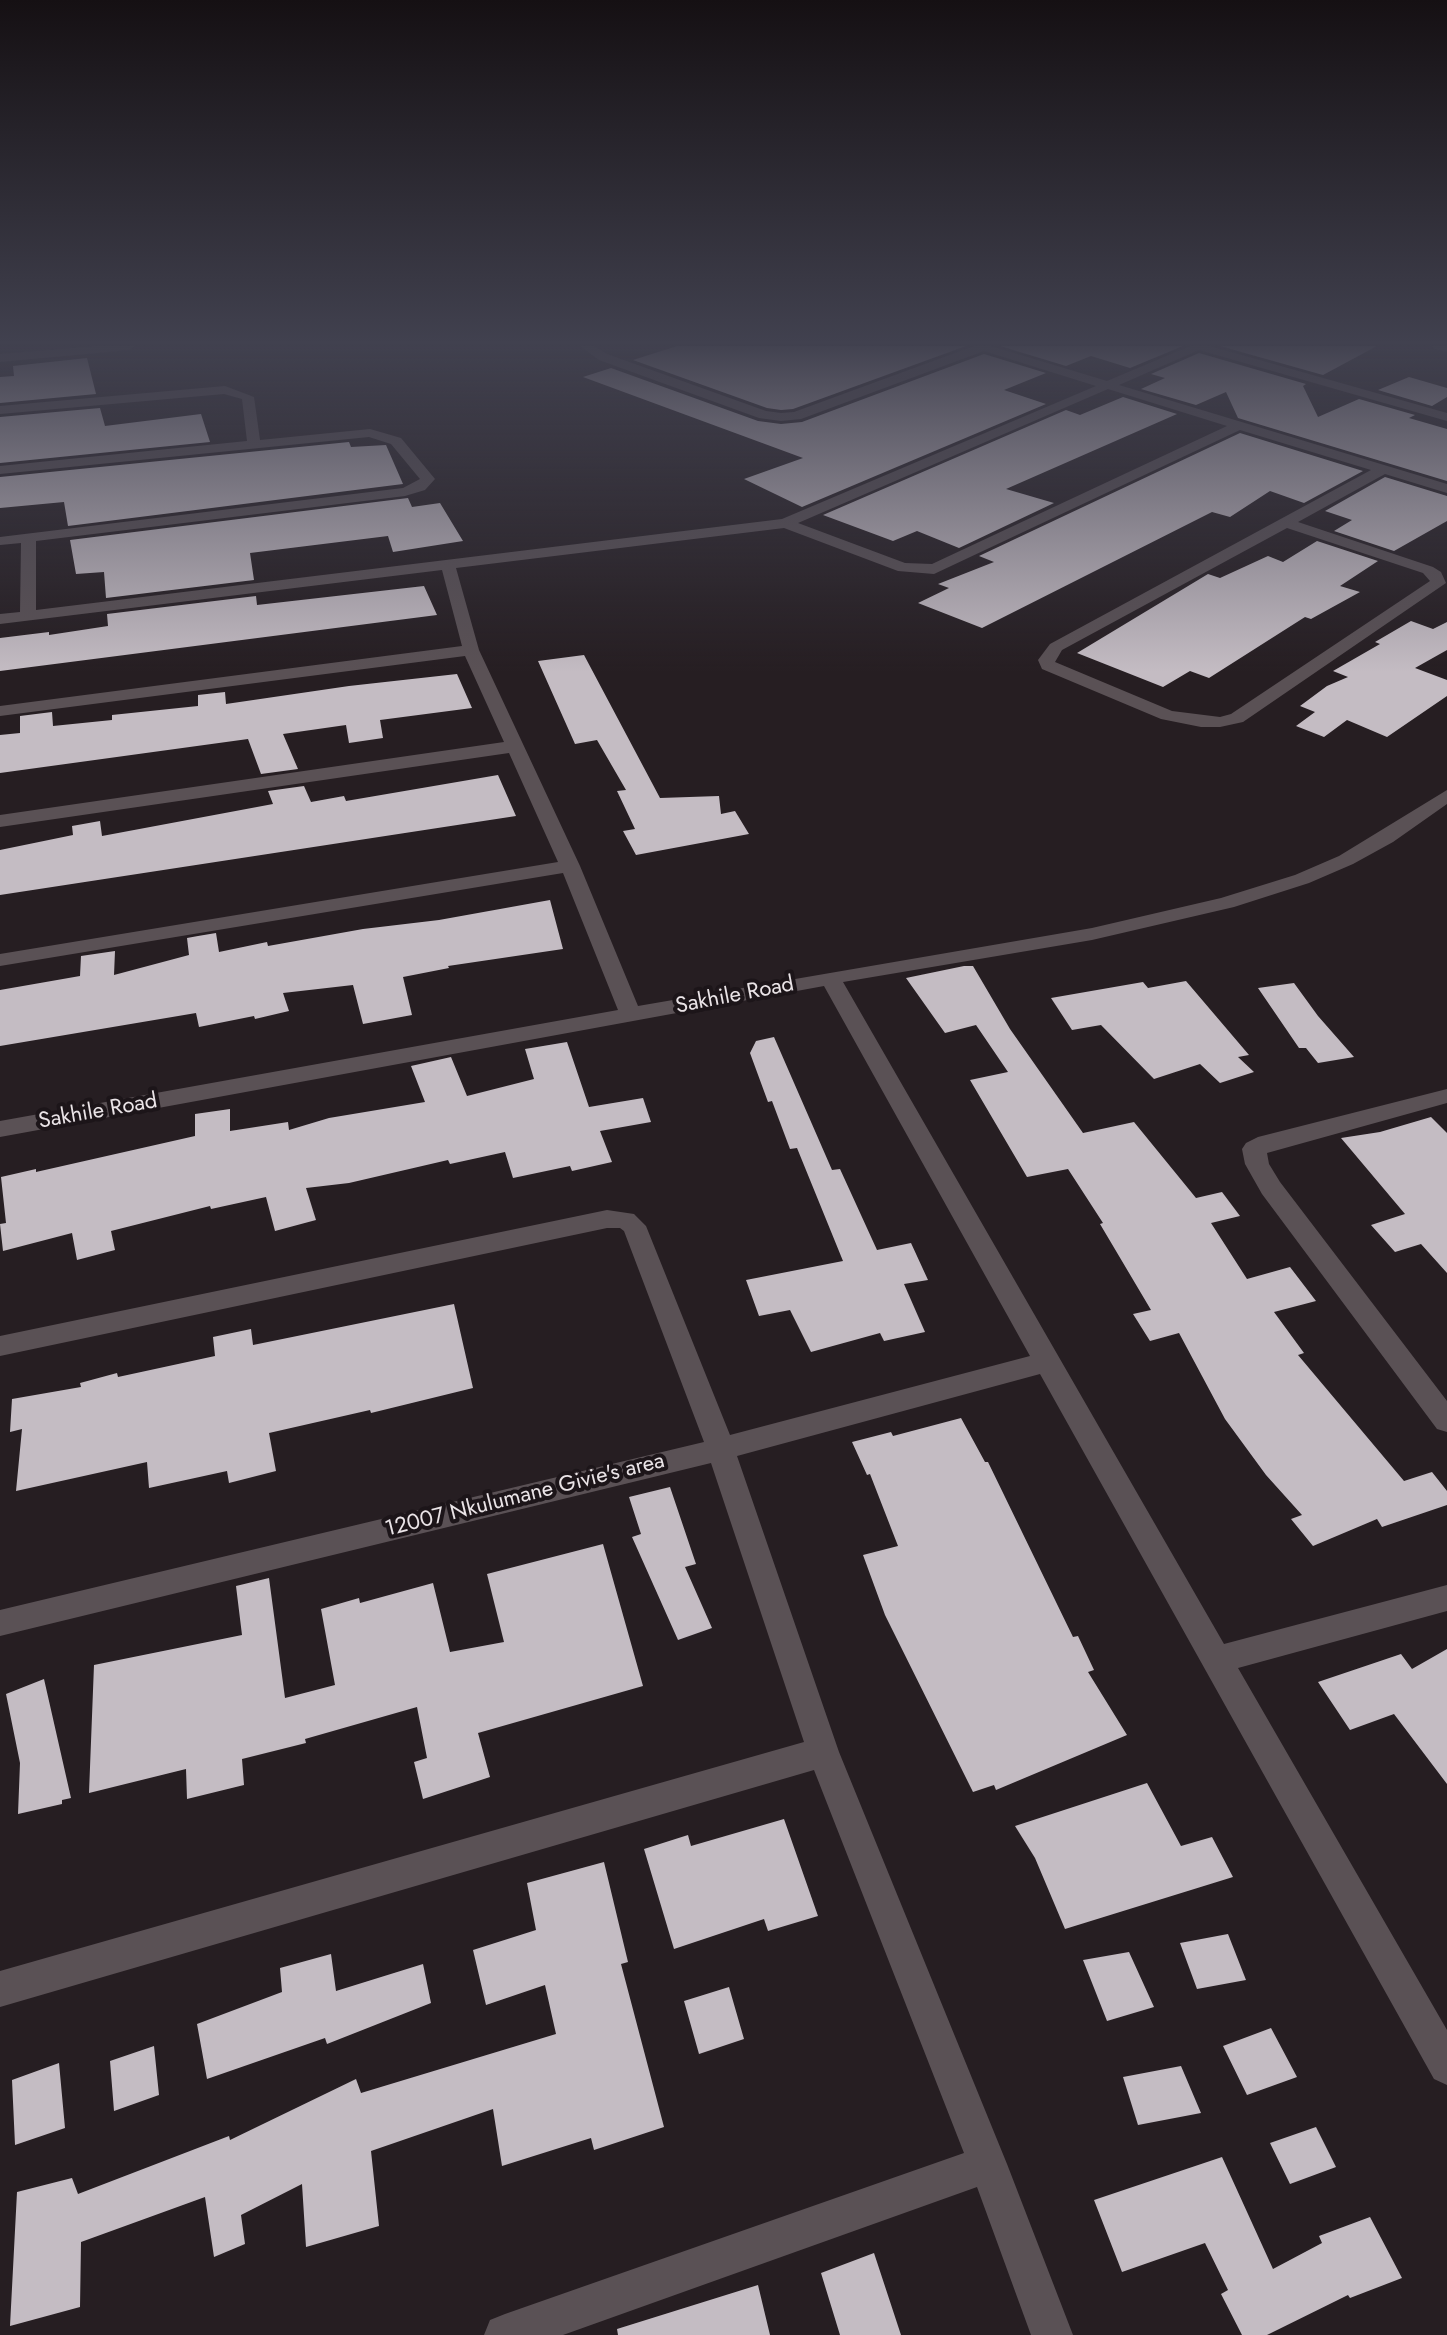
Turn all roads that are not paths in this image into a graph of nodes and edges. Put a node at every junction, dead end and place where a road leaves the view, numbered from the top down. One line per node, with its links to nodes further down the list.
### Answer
1 (141, 455): 7 (street)
2 (408, 455): 11 (street)
3 (943, 455): 9 (street)
4 (1176, 455): 9 (street)
5 (1338, 455): 6 (street)
6 (1384, 469): 8 (street); 10 (street)
7 (0, 470)
8 (1447, 489)
9 (785, 523): 13 (street)
10 (1288, 523): 10 (street)
11 (29, 538): 12 (street); 14 (street)
12 (0, 541)
13 (448, 565): 14 (street); 16 (street)
14 (28, 615): 15 (street)
15 (0, 619)
16 (471, 650): 17 (street); 18 (street)
17 (0, 711)
18 (517, 746): 20 (street); 21 (street)
19 (1447, 796): 23 (street, Sakhile Road)
20 (0, 821)
21 (570, 866): 22 (street); 24 (street)
22 (0, 960)
23 (830, 978): 24 (street, Sakhile Road); 28 (street)
24 (631, 1016): 26 (street, Sakhile Road)
25 (1447, 1096): 29 (street)
26 (0, 1129)
27 (0, 1346): 30 (street)
28 (1047, 1362): 30 (street, 12007 Nkulumane Givie's area); 33 (street)
29 (1447, 1421)
30 (721, 1449): 32 (street, 12007 Nkulumane Givie's area); 34 (street)
31 (1447, 1598): 33 (street)
32 (0, 1623)
33 (1216, 1660): 36 (street)
34 (823, 1752): 35 (street); 37 (street)
35 (0, 1989)
36 (1447, 2066)
37 (988, 2164): 38 (street); 39 (street)
38 (518, 2333)
39 (1052, 2335)

